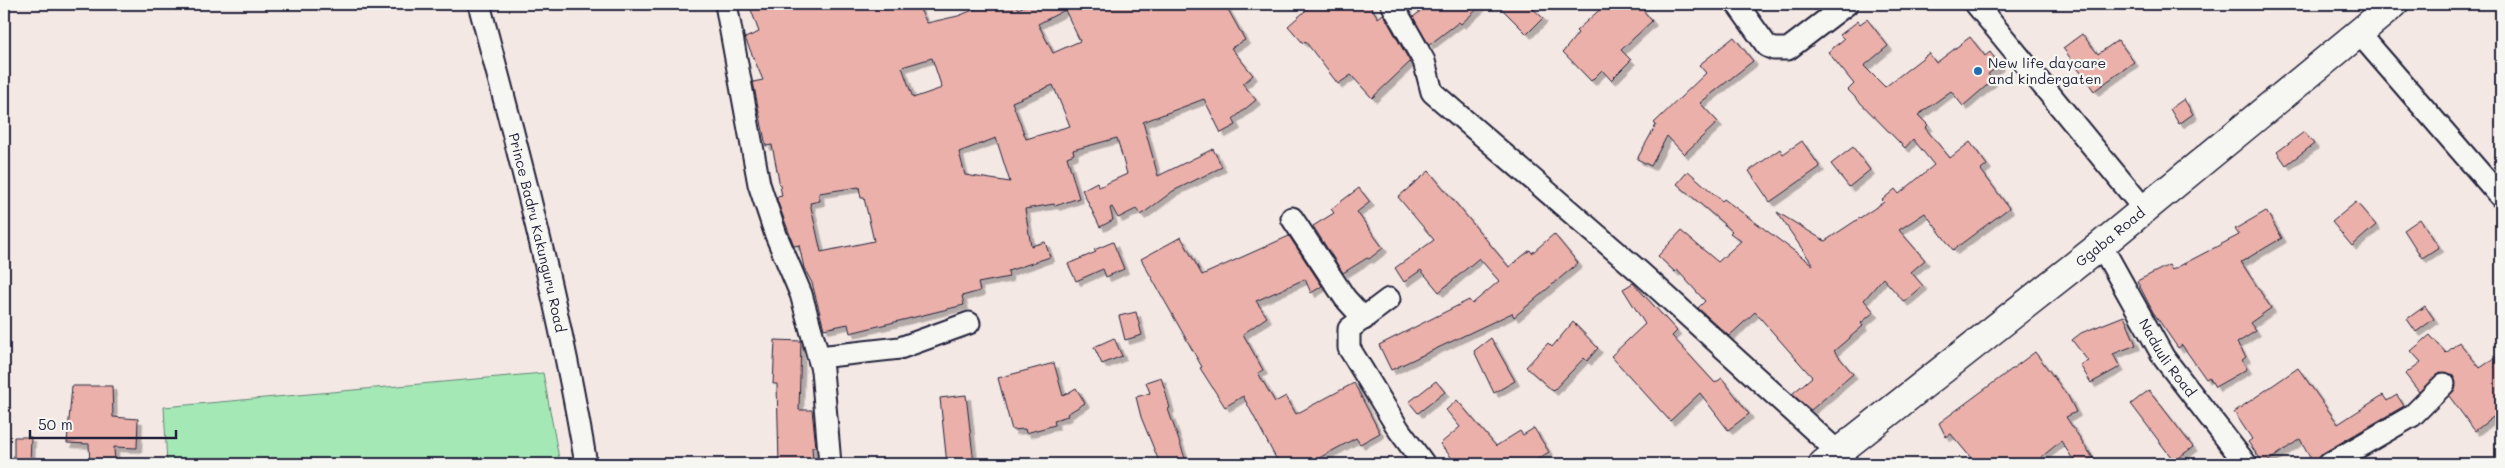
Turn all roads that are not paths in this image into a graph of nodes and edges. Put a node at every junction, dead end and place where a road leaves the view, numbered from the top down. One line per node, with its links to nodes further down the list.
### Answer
1 (479, 4): 19 (street, Prince Badru Kakunguru Road)
2 (726, 4): 16 (street)
3 (1392, 4): 18 (street)
4 (1737, 4): 5 (street)
5 (1847, 4)
6 (1976, 4): 10 (street)
7 (2391, 5): 8 (main road, Ggaba Road)
8 (2358, 32): 9 (street); 10 (main road, Ggaba Road)
9 (2500, 196)
10 (2144, 209): 12 (main road, Ggaba Road)
11 (1292, 218): 14 (street)
12 (2101, 245): 18 (main road, Ggaba Road); 22 (street, Naduuli Road)
13 (1389, 299): 14 (street)
14 (1364, 319): 21 (street)
15 (969, 323): 16 (street)
16 (819, 357): 20 (street)
17 (2444, 384): 23 (street)
18 (1830, 458)
19 (586, 464)
20 (830, 464)
21 (1424, 464)
22 (2246, 464)
23 (2329, 464)

